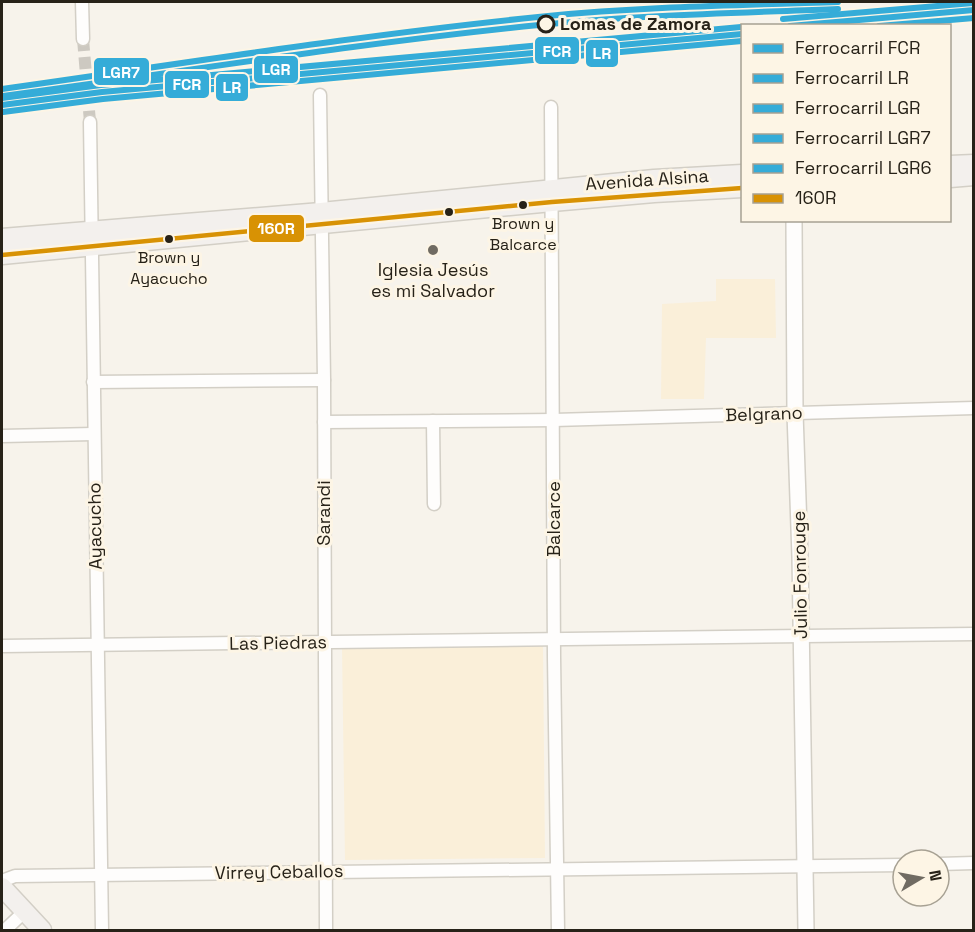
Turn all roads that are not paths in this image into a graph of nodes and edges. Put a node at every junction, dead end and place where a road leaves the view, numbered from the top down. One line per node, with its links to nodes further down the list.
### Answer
1 (82, 2): 4 (street)
2 (794, 2): 3 (street)
3 (794, 24)
4 (83, 39)
5 (320, 95): 15 (street, Sarandi)
6 (551, 107): 14 (street, Balcarce)
7 (90, 122): 18 (street, Ayacucho)
8 (974, 164): 9 (main road)
9 (951, 165)
10 (741, 174): 14 (main road, Avenida Alsina)
11 (974, 177): 12 (main road)
12 (951, 178)
13 (741, 188): 14 (main road, Avenida Alsina)
14 (552, 195): 15 (main road); 24 (street, Balcarce)
15 (321, 218): 18 (main road); 20 (street, Sarandi)
16 (794, 222): 23 (street, Julio Fonrouge)
17 (2, 238): 18 (main road)
18 (92, 238): 19 (main road); 21 (street, Ayacucho)
19 (2, 255)
20 (324, 380): 21 (street); 26 (street, Sarandi)
21 (93, 382): 27 (street, Ayacucho)
22 (974, 408): 23 (street, Belgrano)
23 (795, 413): 24 (street, Belgrano); 31 (street, Julio Fonrouge)
24 (554, 420): 25 (street, Belgrano); 32 (street, Balcarce)
25 (433, 421): 26 (street, Belgrano); 29 (street)
26 (324, 422): 33 (street, Sarandi)
27 (93, 434): 28 (street); 34 (street, Ayacucho)
28 (2, 436)
29 (434, 504)
30 (974, 634): 31 (street, Las Piedras)
31 (801, 637): 32 (street, Las Piedras); 39 (street, Julio Fonrouge)
32 (554, 639): 33 (street, Las Piedras); 40 (street, Balcarce)
33 (324, 642): 34 (street, Las Piedras); 41 (street, Sarandi)
34 (98, 645): 35 (street, Las Piedras); 42 (street, Ayacucho)
35 (2, 646)
36 (974, 863): 37 (street)
37 (951, 864)
38 (891, 865): 39 (street, Virrey Ceballos)
39 (804, 867): 40 (street, Virrey Ceballos); 51 (street, Julio Fonrouge)
40 (558, 868): 41 (street, Virrey Ceballos); 50 (street, Balcarce)
41 (325, 871): 42 (street, Virrey Ceballos); 49 (street, Sarandi)
42 (101, 875): 43 (street, Virrey Ceballos); 48 (street, Ayacucho)
43 (2, 881)
44 (2, 887): 45 (main road)
45 (24, 912): 46 (street); 47 (main road)
46 (4, 930)
47 (42, 930)
48 (102, 930)
49 (326, 930)
50 (558, 930)
51 (806, 930)

